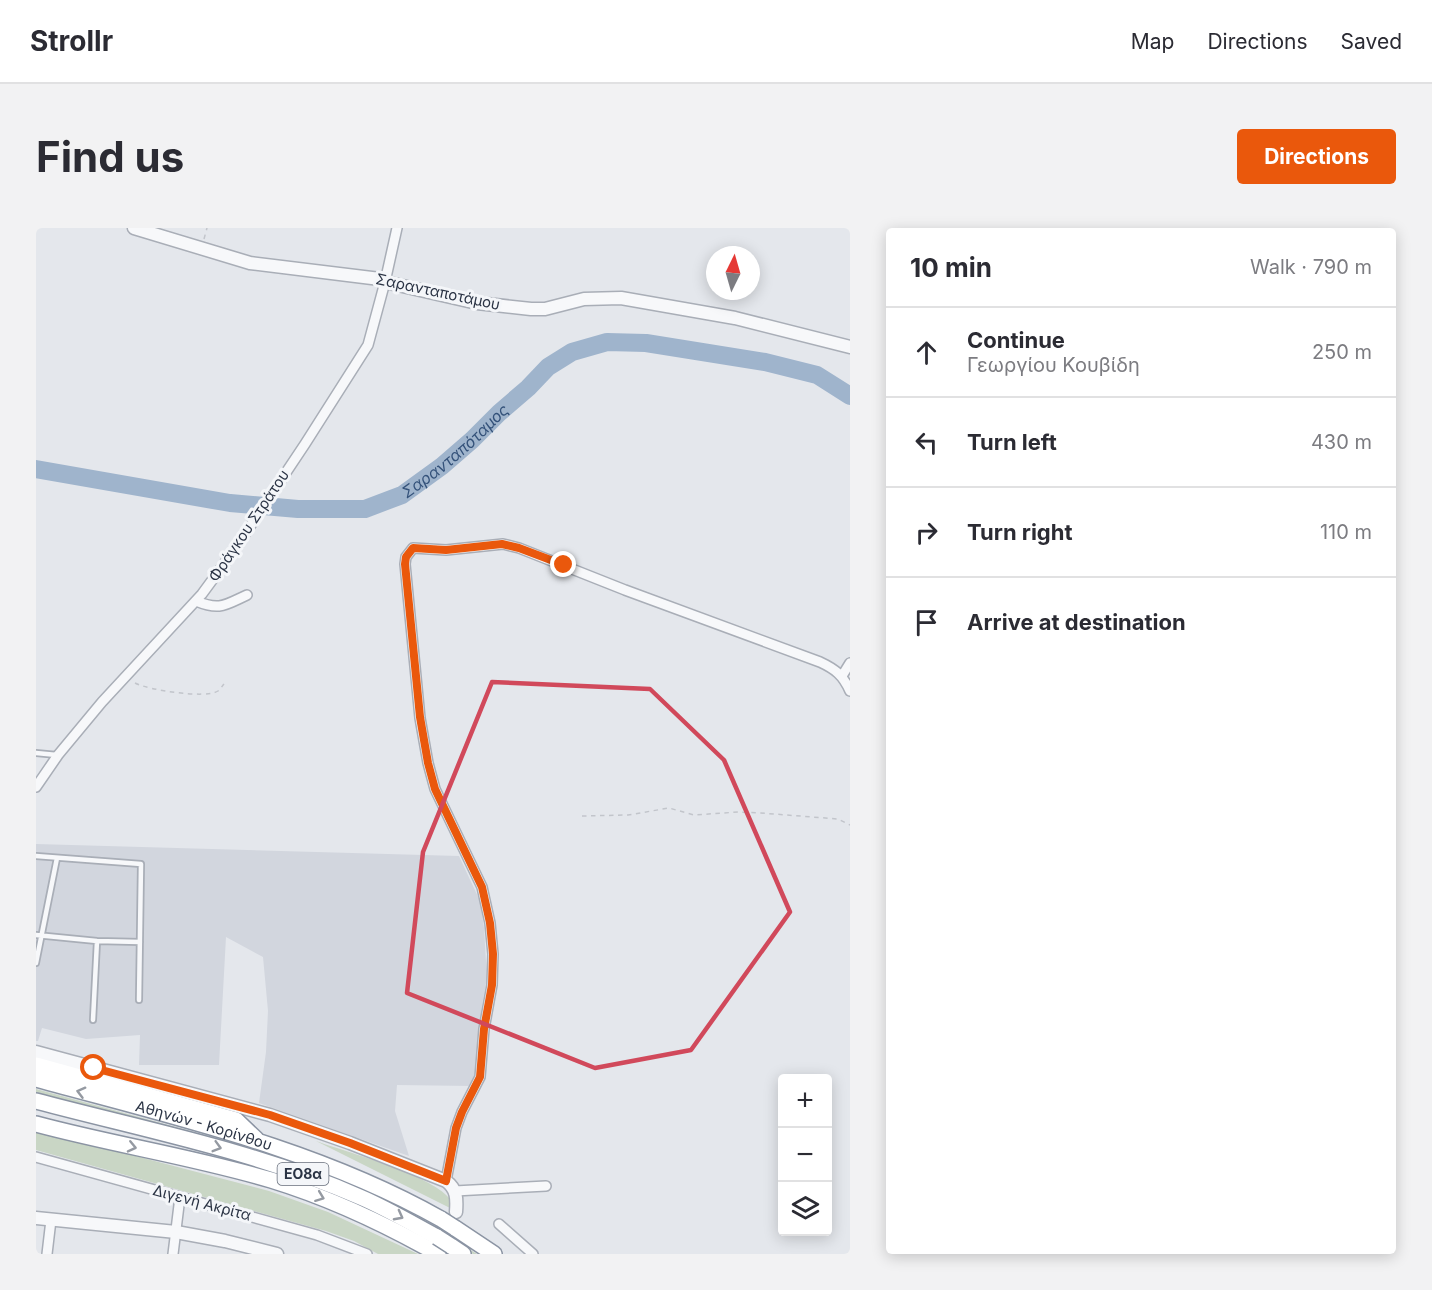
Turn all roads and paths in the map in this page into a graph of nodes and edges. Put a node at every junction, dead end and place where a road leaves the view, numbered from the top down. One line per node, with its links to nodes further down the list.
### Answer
1 (134, 228): 3 (street, Σαρανταποτάμου)
2 (397, 228): 3 (street, Φράγκου Στράτου)
3 (385, 282): 4 (street, Σαρανταποτάμου); 6 (street, Φράγκου Στράτου)
4 (850, 347)
5 (247, 595): 6 (street)
6 (196, 601): 9 (street, Φράγκου Στράτου)
7 (850, 663): 8 (street)
8 (842, 676): 11 (street); 32 (street)
9 (124, 678): 10 (path); 13 (street, Φράγκου Στράτου)
10 (224, 684)
11 (850, 691)
12 (36, 753): 13 (lane)
13 (58, 755): 14 (street, Φράγκου Στράτου)
14 (36, 787)
15 (582, 816): 16 (path)
16 (850, 825)
17 (36, 856): 18 (lane)
18 (57, 858): 19 (lane); 21 (lane)
19 (39, 935): 20 (lane); 22 (lane)
20 (98, 941): 21 (lane); 24 (lane)
21 (140, 942): 23 (lane)
22 (36, 963)
23 (139, 1000)
24 (93, 1020)
25 (36, 1052): 32 (street)
26 (36, 1065): 30 (highway)
27 (36, 1079): 30 (highway, Αθηνών - Κορίνθου / ΕΟ8α, one-way to 27)
28 (36, 1101): 41 (highway, Αθηνών - Κορίνθου / ΕΟ8α, one-way to 41)
29 (36, 1124): 41 (highway, one-way to 41)
30 (259, 1141): 46 (highway, Αθηνών - Κορίνθου / ΕΟ8α, bridge)
31 (36, 1157): 35 (street, Διγενή Ακρίτα)
32 (446, 1181): 34 (street)
33 (546, 1186): 34 (street)
34 (455, 1191): 36 (street)
35 (180, 1197): 40 (street); 45 (street, Διγενή Ακρίτα)
36 (456, 1212)
37 (36, 1218): 38 (street)
38 (51, 1220): 40 (street); 42 (street)
39 (499, 1224): 47 (street)
40 (176, 1232): 43 (street); 44 (street)
41 (444, 1248)
42 (47, 1254)
43 (173, 1254)
44 (277, 1254)
45 (367, 1254)
46 (494, 1254)
47 (534, 1254)

